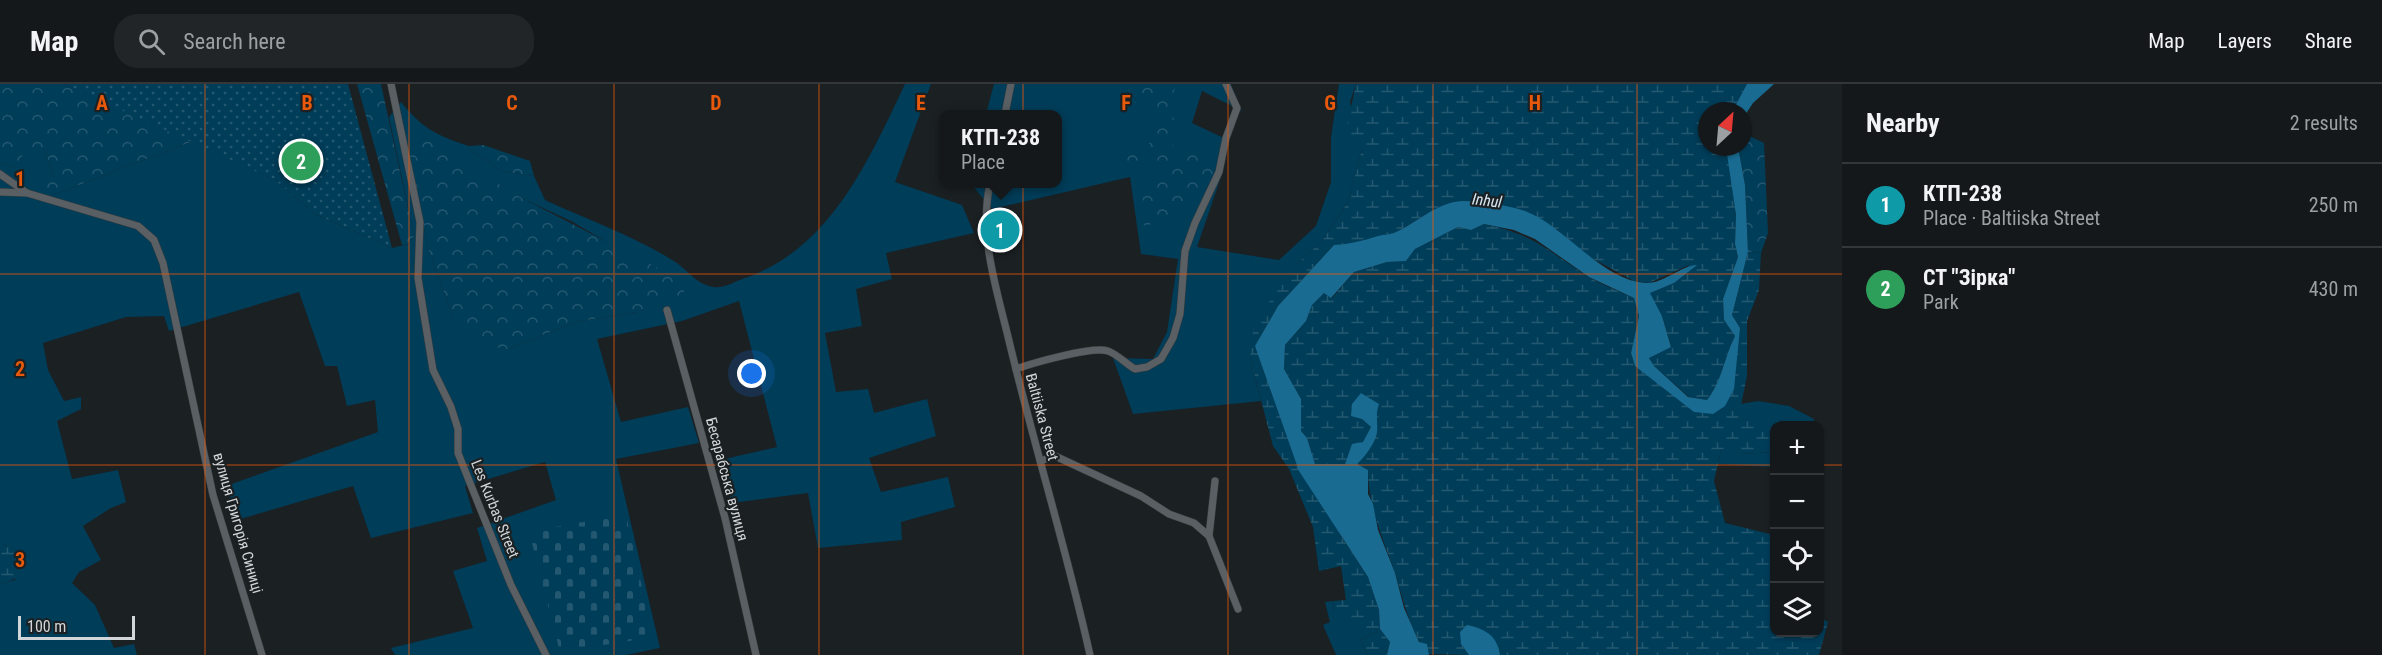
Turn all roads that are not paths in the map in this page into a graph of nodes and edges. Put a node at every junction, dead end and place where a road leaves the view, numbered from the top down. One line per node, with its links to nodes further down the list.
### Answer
1 (391, 84): 16 (street, Les Kurbas Street)
2 (1011, 84): 4 (street)
3 (1226, 84): 10 (street)
4 (1006, 110)
5 (0, 174): 8 (street)
6 (989, 188): 10 (street, Baltiiska Street)
7 (0, 192): 8 (street)
8 (27, 192): 15 (street, вулиця Григорія Синиці)
9 (667, 310): 17 (street, Бесарабська вулиця)
10 (1016, 369): 11 (street, Baltiiska Street)
11 (1040, 461): 13 (street); 18 (street, Baltiiska Street)
12 (1215, 481): 13 (street)
13 (1209, 536): 14 (street)
14 (1238, 609)
15 (262, 655)
16 (546, 655)
17 (756, 655)
18 (1090, 655)

